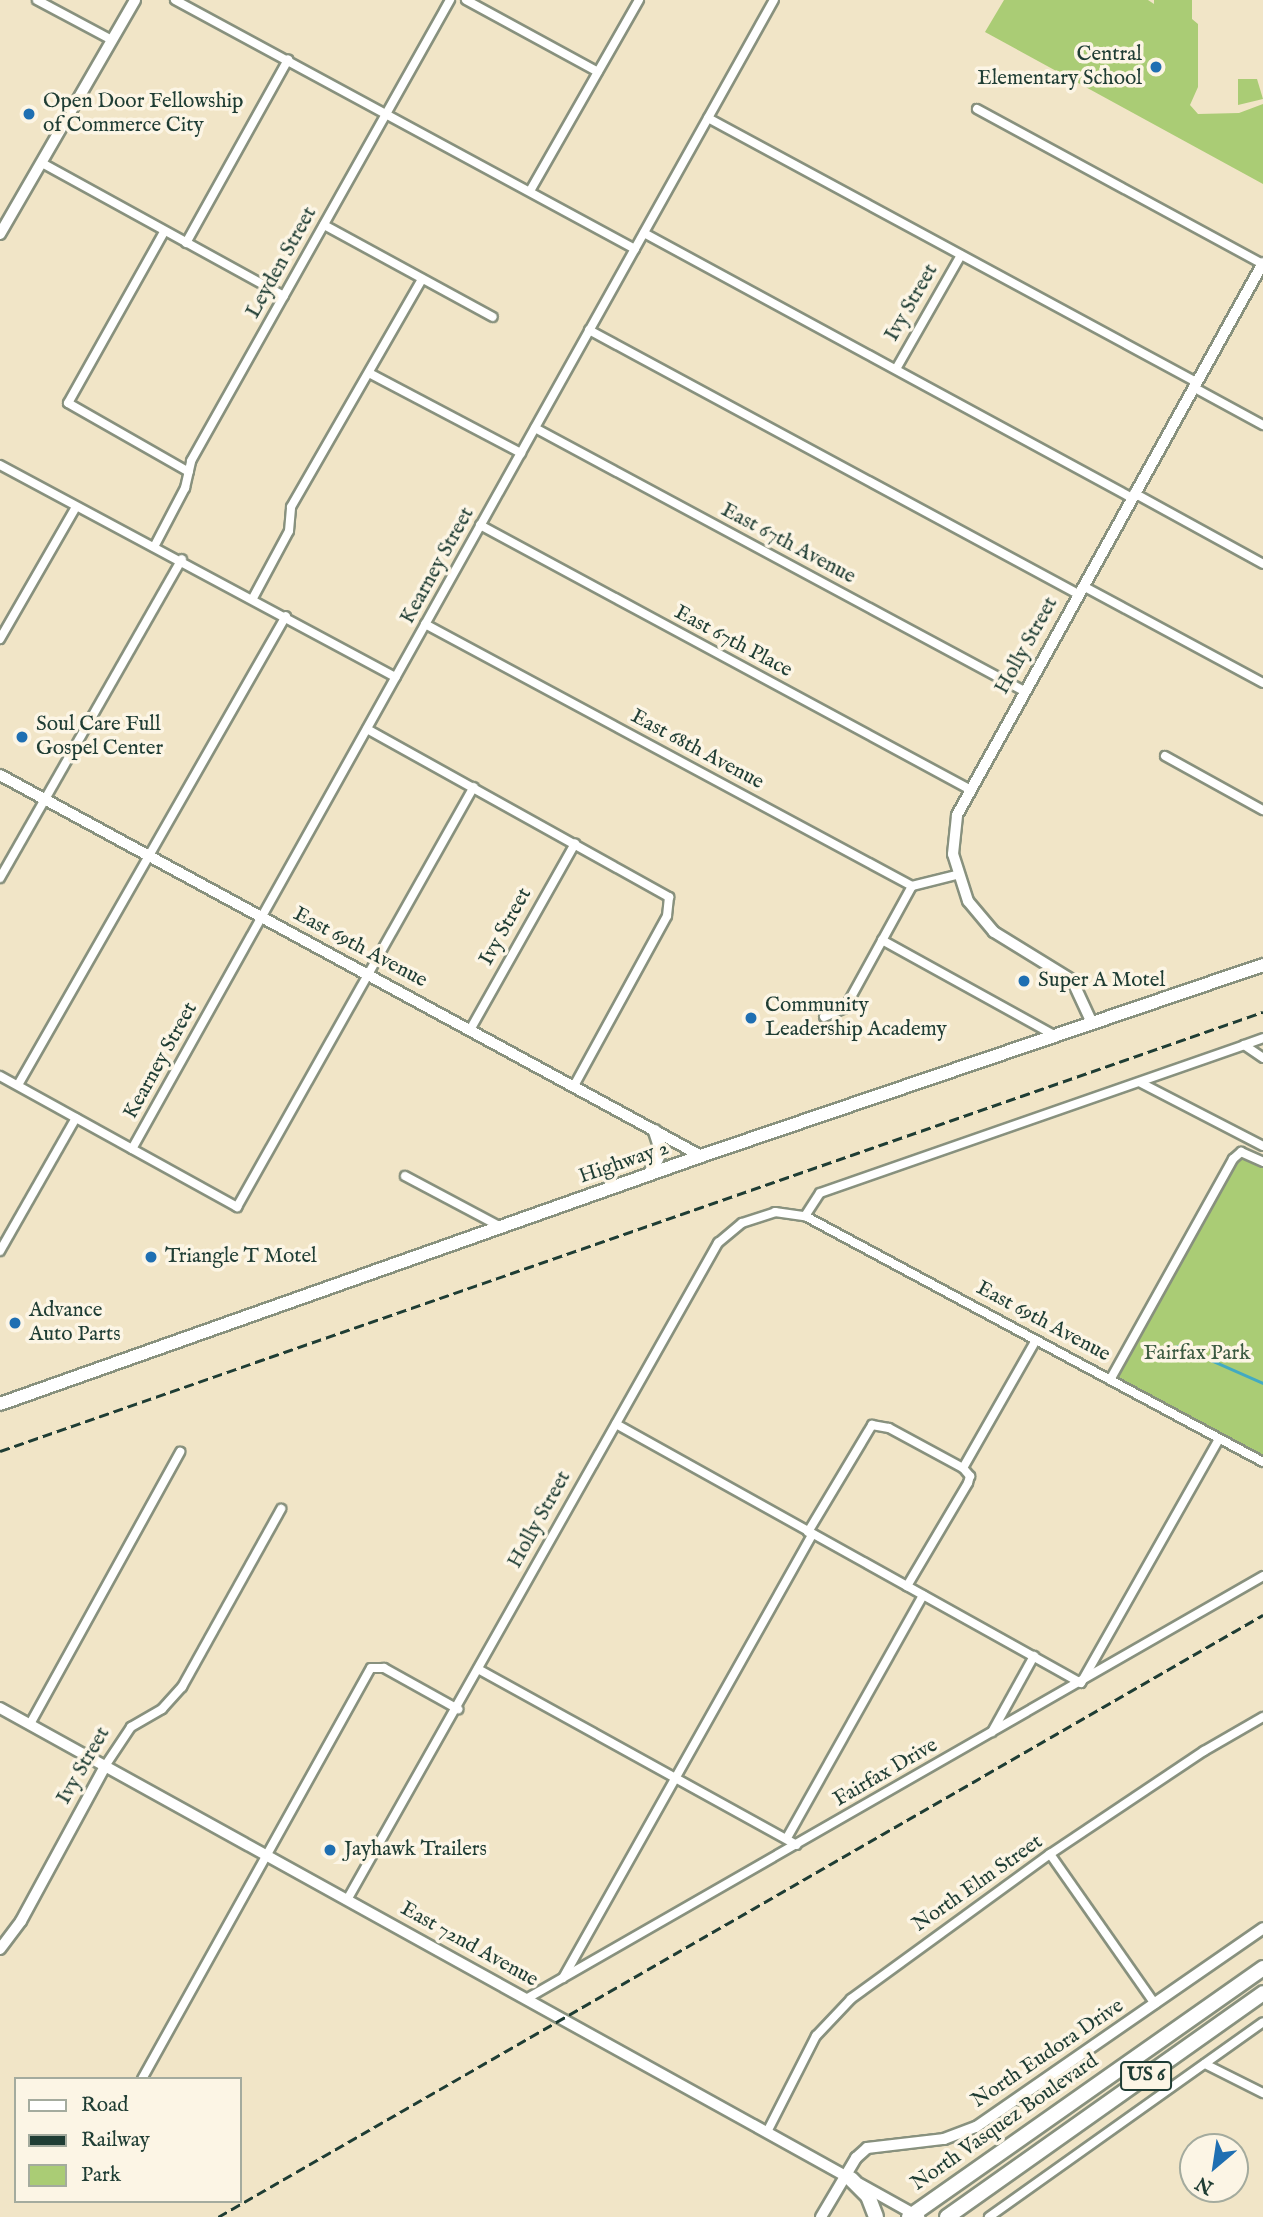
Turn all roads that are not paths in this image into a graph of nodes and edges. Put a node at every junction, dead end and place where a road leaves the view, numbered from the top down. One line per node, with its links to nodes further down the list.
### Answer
1 (37, 0): 8 (street)
2 (135, 0): 8 (street)
3 (175, 0): 9 (street)
4 (450, 0): 12 (street, Leyden Street)
5 (466, 0): 10 (street)
6 (639, 0): 10 (street)
7 (774, 0): 13 (street, Kearney Street)
8 (110, 40): 14 (street)
9 (288, 60): 12 (street); 20 (street)
10 (598, 72): 15 (street)
11 (977, 109): 23 (street)
12 (387, 113): 15 (street); 16 (street, Leyden Street)
13 (708, 118): 18 (street, Kearney Street); 22 (street)
14 (42, 163): 17 (street); 19 (street)
15 (530, 191): 21 (street)
16 (324, 225): 24 (street); 25 (street, Leyden Street)
17 (164, 232): 20 (street); 35 (street)
18 (644, 233): 21 (street, Kearney Street); 28 (street)
19 (0, 234)
20 (186, 243): 25 (street)
21 (635, 250): 27 (street, Kearney Street)
22 (961, 256): 28 (street, Ivy Street); 30 (street)
23 (1263, 263): 30 (street, Holly Street)
24 (422, 279): 26 (street); 29 (street)
25 (284, 296): 35 (street, Leyden Street)
26 (493, 317)
27 (589, 330): 32 (street, Kearney Street); 42 (street)
28 (896, 369): 36 (street)
29 (369, 373): 33 (street); 43 (street)
30 (1195, 384): 31 (street); 36 (street, Holly Street)
31 (1263, 425)
32 (535, 428): 33 (street, Kearney Street); 49 (street, East 67th Avenue)
33 (521, 453): 38 (street, Kearney Street)
34 (0, 465): 37 (street)
35 (189, 472): 39 (street, Leyden Street)
36 (1133, 495): 41 (street); 42 (street, Holly Street)
37 (76, 507): 39 (street); 46 (street)
38 (480, 525): 45 (street, Kearney Street); 54 (street, East 67th Place)
39 (154, 547): 40 (street)
40 (182, 559): 43 (street); 55 (street)
41 (1263, 564)
42 (1080, 590): 48 (street); 49 (street, Holly Street)
43 (253, 598): 44 (street)
44 (286, 616): 47 (street); 58 (street)
45 (425, 624): 47 (street, Kearney Street); 61 (street, East 68th Avenue)
46 (0, 639)
47 (396, 677): 50 (street, Kearney Street)
48 (1263, 683)
49 (1024, 691): 54 (street, Holly Street)
50 (367, 729): 53 (street); 62 (street, Kearney Street)
51 (1165, 756): 56 (street)
52 (0, 775): 55 (street, East 69th Avenue)
53 (474, 788): 57 (street); 65 (street)
54 (969, 789): 59 (street, Holly Street)
55 (45, 799): 58 (street, East 69th Avenue); 60 (street)
56 (1263, 810)
57 (576, 844): 68 (street, Ivy Street); 76 (street)
58 (149, 857): 62 (street, East 69th Avenue); 75 (street)
59 (956, 875): 61 (street); 67 (street, Holly Street)
60 (0, 878)
61 (912, 886): 63 (street)
62 (261, 917): 65 (street, East 69th Avenue); 80 (street, Kearney Street)
63 (882, 940): 66 (street); 69 (street)
64 (1263, 965): 67 (main road, Highway 2)
65 (369, 975): 68 (street, East 69th Avenue); 80 (street)
66 (824, 1017)
67 (1092, 1023): 69 (main road, Highway 2)
68 (470, 1030): 76 (street, East 69th Avenue)
69 (1056, 1036): 81 (main road, Highway 2)
70 (1263, 1038): 71 (street)
71 (1244, 1045): 72 (street); 74 (street)
72 (1263, 1058)
73 (0, 1076): 75 (street)
74 (1141, 1083): 79 (street); 85 (street)
75 (18, 1086): 77 (street)
76 (574, 1086): 78 (street, East 69th Avenue)
77 (76, 1118): 80 (street); 87 (street)
78 (655, 1131): 81 (street, East 69th Avenue); 83 (main road)
79 (1263, 1146)
80 (132, 1149)
81 (701, 1156): 83 (main road, Highway 2)
82 (1263, 1162): 89 (street)
83 (650, 1174): 86 (main road, Highway 2)
84 (405, 1176): 86 (street)
85 (805, 1216): 88 (street, East 69th Avenue); 91 (street, Holly Street)
86 (501, 1227): 90 (main road, Highway 2)
87 (0, 1251)
88 (1036, 1340): 89 (street, East 69th Avenue); 95 (street)
89 (1110, 1380): 92 (street, East 69th Avenue)
90 (3, 1400)
91 (616, 1424): 97 (street); 102 (street, Holly Street)
92 (1219, 1439): 94 (street, East 69th Avenue); 103 (street)
93 (180, 1452): 107 (street)
94 (1263, 1462)
95 (963, 1468): 97 (street); 99 (street)
96 (281, 1509): 109 (street, Ivy Street)
97 (810, 1534): 99 (street); 110 (street)
98 (1263, 1576): 103 (street, Fairfax Drive)
99 (907, 1586): 100 (street)
100 (923, 1595): 101 (street); 111 (street)
101 (1034, 1656): 103 (street); 108 (street)
102 (478, 1669): 105 (street, Holly Street); 110 (street)
103 (1081, 1683): 108 (street, Fairfax Drive)
104 (0, 1707): 107 (main road, East 72nd Avenue)
105 (458, 1709): 113 (street); 115 (street, Holly Street)
106 (1263, 1717): 114 (street, North Elm Street)
107 (30, 1724): 109 (main road, East 72nd Avenue)
108 (992, 1732): 112 (street, Fairfax Drive)
109 (105, 1766): 113 (main road, East 72nd Avenue); 117 (street, Ivy Street)
110 (677, 1776): 111 (street); 119 (street)
111 (788, 1836): 112 (street)
112 (797, 1845): 119 (street, Fairfax Drive)
113 (265, 1854): 115 (main road, East 72nd Avenue); 125 (street)
114 (1051, 1854): 122 (street); 127 (street, North Elm Street)
115 (347, 1900): 121 (main road, East 72nd Avenue)
116 (1263, 1928): 122 (street, North Eudora Drive)
117 (0, 1949)
118 (1263, 1968): 129 (highway, North Vasquez Boulevard / US 6)
119 (563, 1978): 121 (street, Fairfax Drive)
120 (1263, 1993): 132 (highway, North Vasquez Boulevard / US 6)
121 (526, 1999): 127 (main road, East 72nd Avenue)
122 (1155, 2004): 128 (street, North Eudora Drive)
123 (1263, 2022): 124 (street)
124 (1205, 2064): 126 (street); 133 (street)
125 (143, 2077)
126 (1263, 2093)
127 (767, 2132): 128 (main road, East 72nd Avenue)
128 (848, 2177): 129 (main road, East 72nd Avenue); 130 (street, North Eudora Drive); 131 (highway)
129 (914, 2216)
130 (821, 2217)
131 (876, 2217)
132 (947, 2217)
133 (989, 2217)

